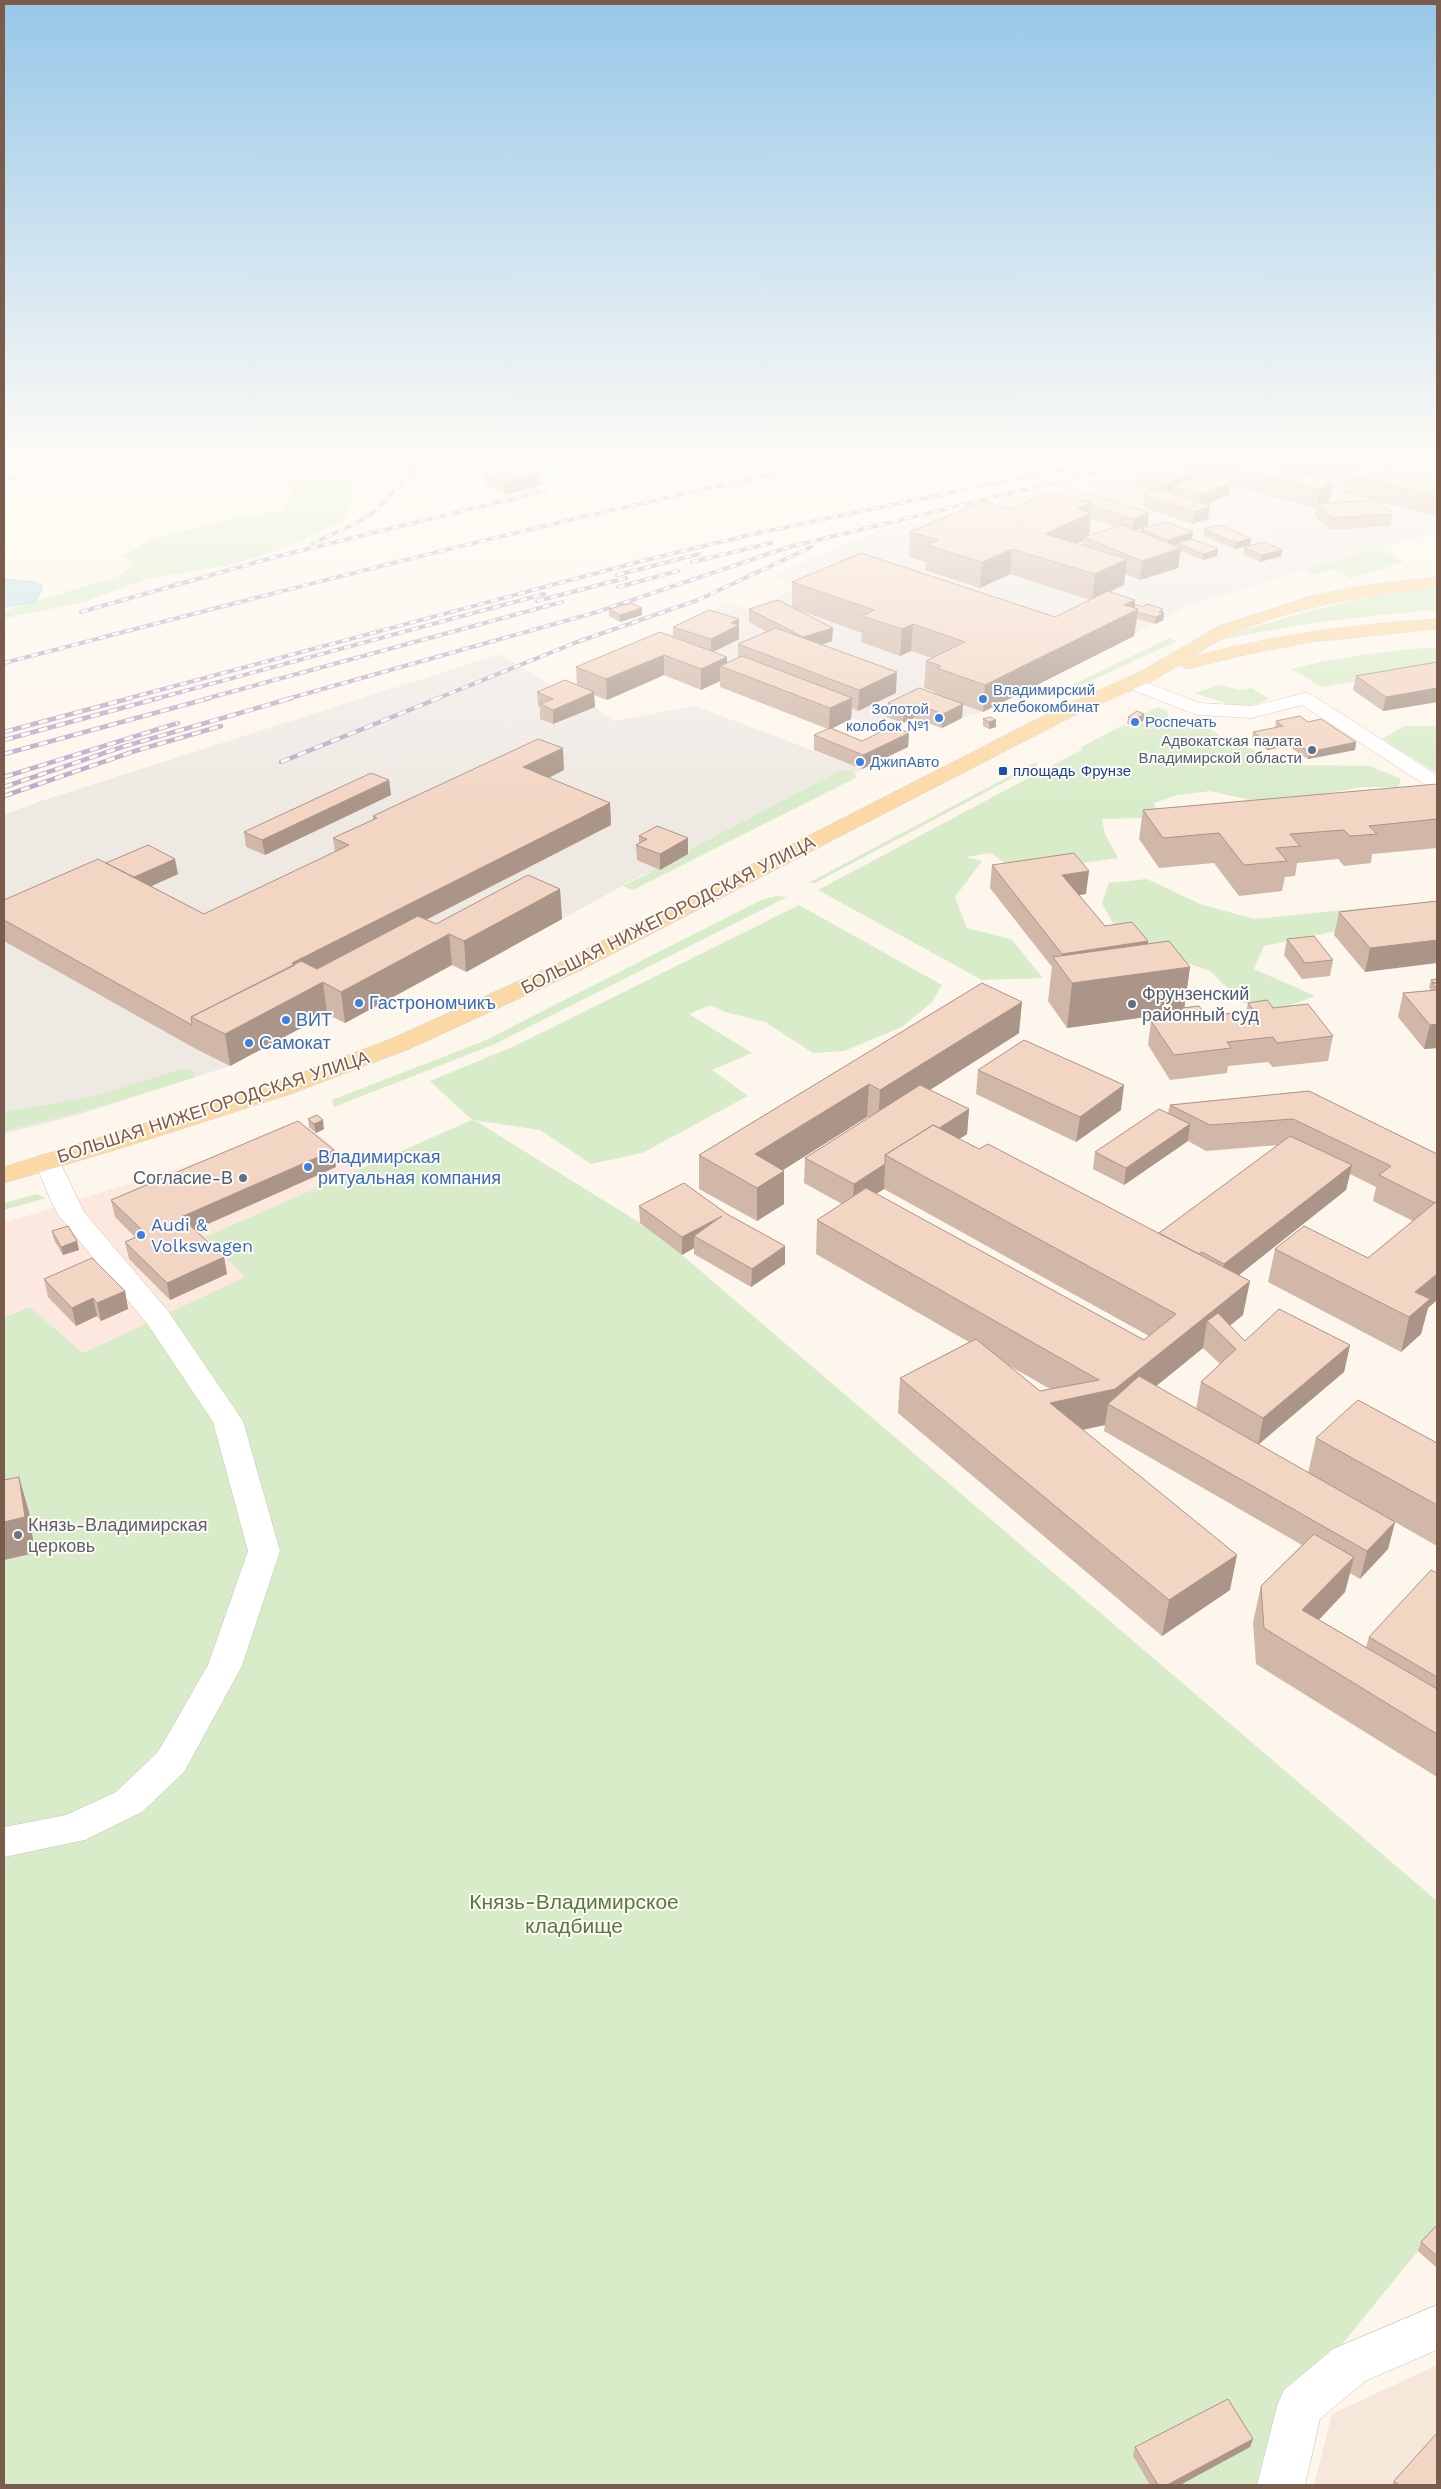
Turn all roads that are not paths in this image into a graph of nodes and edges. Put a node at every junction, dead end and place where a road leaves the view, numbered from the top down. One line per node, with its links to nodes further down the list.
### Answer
1 (1420, 571): 3 (main road)
2 (1437, 582): 3 (main road, БОЛЬШАЯ НИЖЕГОРОДСКАЯ УЛИЦА)
3 (1348, 593): 5 (main road, БОЛЬШАЯ НИЖЕГОРОДСКАЯ УЛИЦА)
4 (1437, 624): 5 (main road, БОЛЬШАЯ НИЖЕГОРОДСКАЯ УЛИЦА)
5 (1139, 680): 6 (street); 7 (main road, БОЛЬШАЯ НИЖЕГОРОДСКАЯ УЛИЦА)
6 (1437, 784)
7 (48, 1162): 8 (main road, БОЛЬШАЯ НИЖЕГОРОДСКАЯ УЛИЦА); 9 (street)
8 (4, 1175)
9 (4, 1842)
10 (1437, 2327): 11 (street)
11 (1281, 2485)

